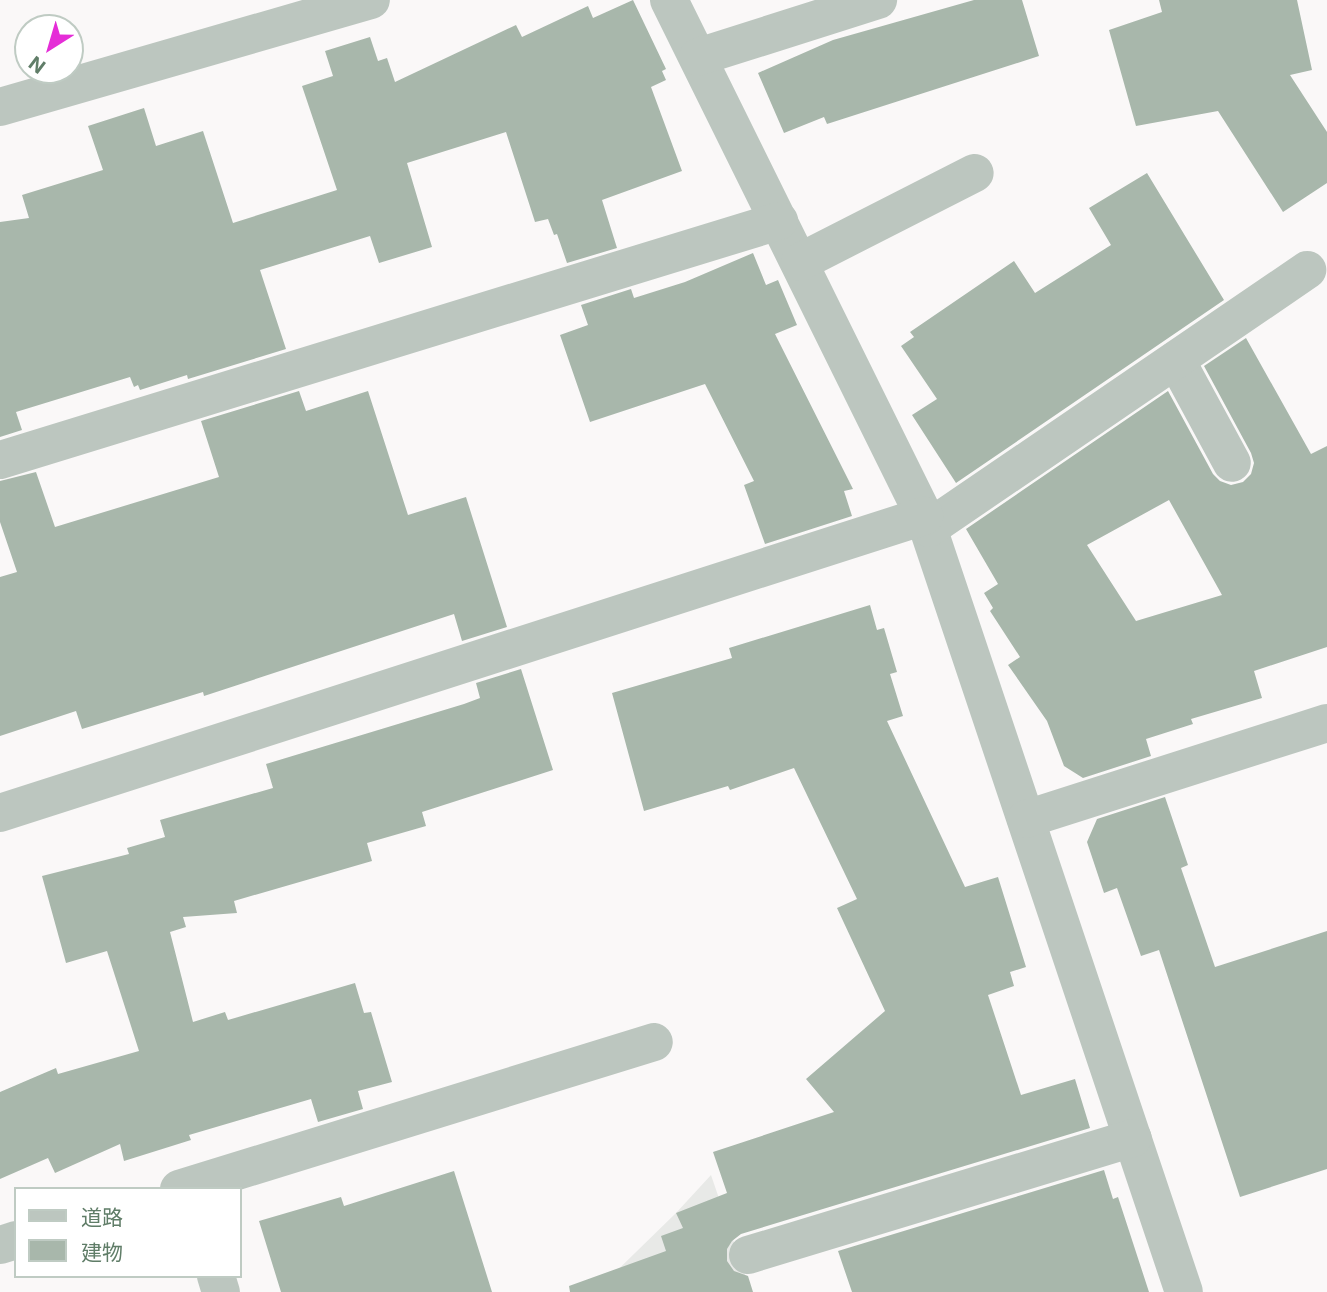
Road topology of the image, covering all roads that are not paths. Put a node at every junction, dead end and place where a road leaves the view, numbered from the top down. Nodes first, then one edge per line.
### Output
1 (371, 0) edge
2 (669, 0) edge
3 (878, 0) edge
4 (698, 57) junction
5 (0, 107) edge
6 (975, 173) dead end
7 (779, 221) junction
8 (800, 262) junction
9 (1307, 270) dead end
10 (1176, 360) junction
11 (0, 460) edge
12 (1232, 464) dead end
13 (926, 522) junction
14 (1327, 723) edge
15 (0, 813) edge
16 (1026, 819) junction
17 (654, 1042) dead end
18 (1133, 1138) junction
19 (188, 1187) edge
20 (748, 1255) dead end
21 (1184, 1292) edge

1 - 5 street
2 - 4 street
3 - 4 street
4 - 7 street
6 - 8 street
7 - 8 street
7 - 11 street
8 - 13 street
9 - 10 street
10 - 12 street
10 - 13 street
13 - 15 street
13 - 16 street
14 - 16 street
16 - 18 street
17 - 19 street
18 - 20 street
18 - 21 street

